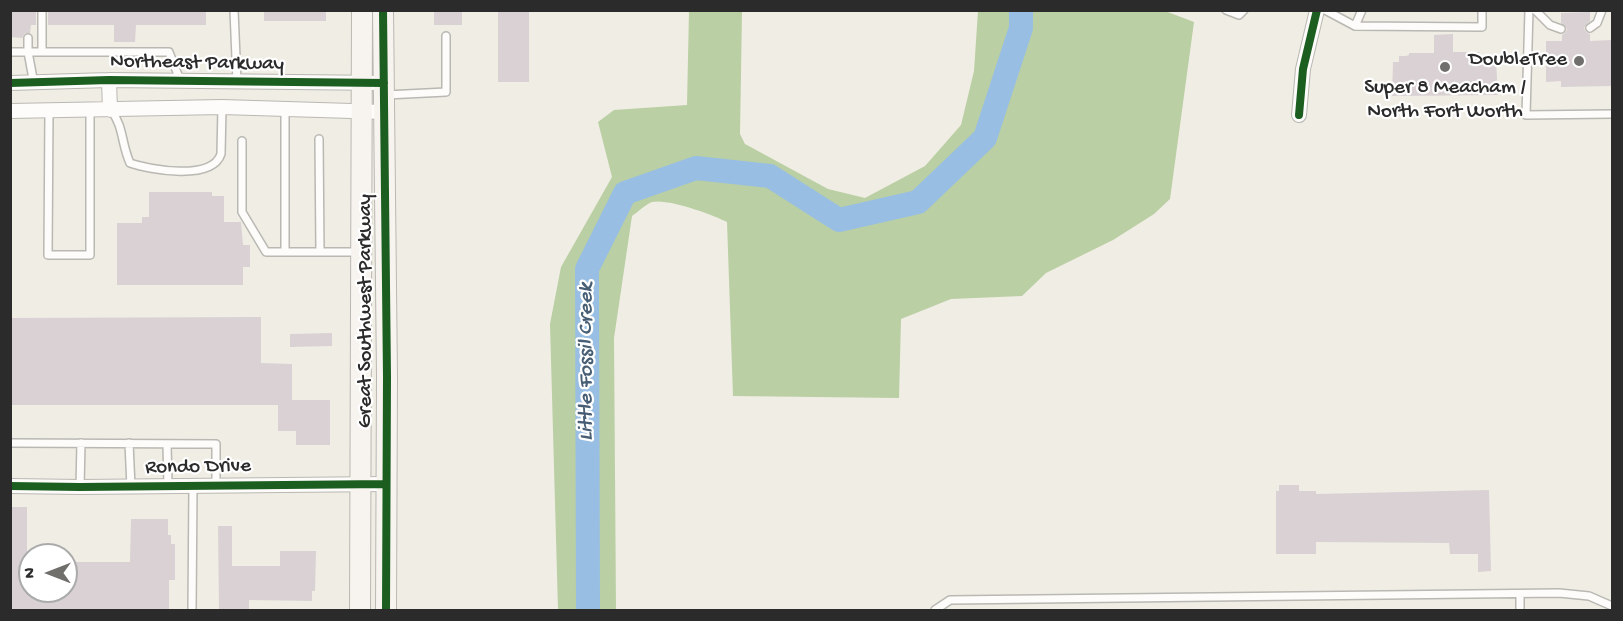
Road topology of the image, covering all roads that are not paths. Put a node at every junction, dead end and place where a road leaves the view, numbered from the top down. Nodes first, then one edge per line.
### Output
1 (42, 10) edge
2 (234, 10) edge
3 (362, 10) edge
4 (383, 10) edge
5 (1226, 10) edge
6 (1244, 10) edge
7 (1317, 10) edge
8 (1325, 10) edge
9 (1362, 10) edge
10 (1482, 10) edge
11 (1529, 10) edge
12 (1536, 10) edge
13 (1602, 10) edge
14 (1355, 26) junction
15 (1590, 28) dead end
16 (1562, 29) dead end
17 (446, 36) dead end
18 (28, 38) dead end
19 (10, 52) edge
20 (28, 52) junction
21 (42, 52) junction
22 (109, 80) junction
23 (181, 81) junction
24 (237, 82) junction
25 (10, 84) edge
26 (34, 84) junction
27 (362, 84) junction
28 (384, 97) junction
29 (222, 107) junction
30 (285, 109) junction
31 (110, 110) junction
32 (10, 111) edge
33 (50, 111) junction
34 (90, 111) junction
35 (362, 113) junction
36 (1612, 114) edge
37 (1299, 115) dead end
38 (319, 139) dead end
39 (242, 141) dead end
40 (285, 252) junction
41 (320, 252) junction
42 (362, 252) junction
43 (10, 443) edge
44 (81, 443) junction
45 (129, 443) junction
46 (167, 444) junction
47 (361, 484) junction
48 (386, 484) junction
49 (10, 486) edge
50 (168, 486) junction
51 (193, 486) junction
52 (216, 486) junction
53 (80, 487) junction
54 (131, 487) junction
55 (1520, 594) junction
56 (1612, 606) edge
57 (192, 610) edge
58 (360, 610) edge
59 (386, 610) edge
60 (935, 610) edge
61 (1520, 610) edge

1 - 21 lane
2 - 24 lane
3 - 27 street, Great Southwest Parkway
4 - 28 street, Great Southwest Parkway
5 - 6 lane
7 - 37 street
8 - 14 lane
9 - 14 lane
10 - 14 lane
11 - 36 lane
12 - 16 lane
13 - 15 lane
17 - 28 lane
18 - 20 lane
19 - 20 lane
20 - 21 lane
20 - 26 lane
21 - 23 lane
22 - 23 street, Northeast Parkway
22 - 26 street, Northeast Parkway
22 - 31 street
23 - 24 street, Northeast Parkway
24 - 27 street, Northeast Parkway
25 - 26 street, Northeast Parkway
27 - 28 street, Northeast Parkway
27 - 35 street, Great Southwest Parkway
28 - 35 street, Northeast Parkway
28 - 48 street, Great Southwest Parkway
29 - 30 street, Northeast Parkway
29 - 31 street, Northeast Parkway
29 - 31 lane
30 - 35 street, Northeast Parkway
30 - 40 lane
31 - 34 street, Northeast Parkway
32 - 33 street, Northeast Parkway
33 - 34 street, Northeast Parkway
33 - 34 lane
35 - 42 street, Great Southwest Parkway
38 - 41 lane
39 - 40 lane
40 - 41 lane
41 - 42 lane
42 - 47 street, Great Southwest Parkway
43 - 44 lane
44 - 45 lane
44 - 53 lane
45 - 46 lane
45 - 54 lane
46 - 50 lane
46 - 52 lane
47 - 48 street, Rondo Drive
47 - 52 street, Rondo Drive
47 - 58 street, Great Southwest Parkway
48 - 59 street, Great Southwest Parkway
49 - 53 street, Rondo Drive
50 - 51 street, Rondo Drive
50 - 54 street, Rondo Drive
51 - 52 street, Rondo Drive
51 - 57 lane
53 - 54 street, Rondo Drive
55 - 56 lane
55 - 60 lane
55 - 61 lane

